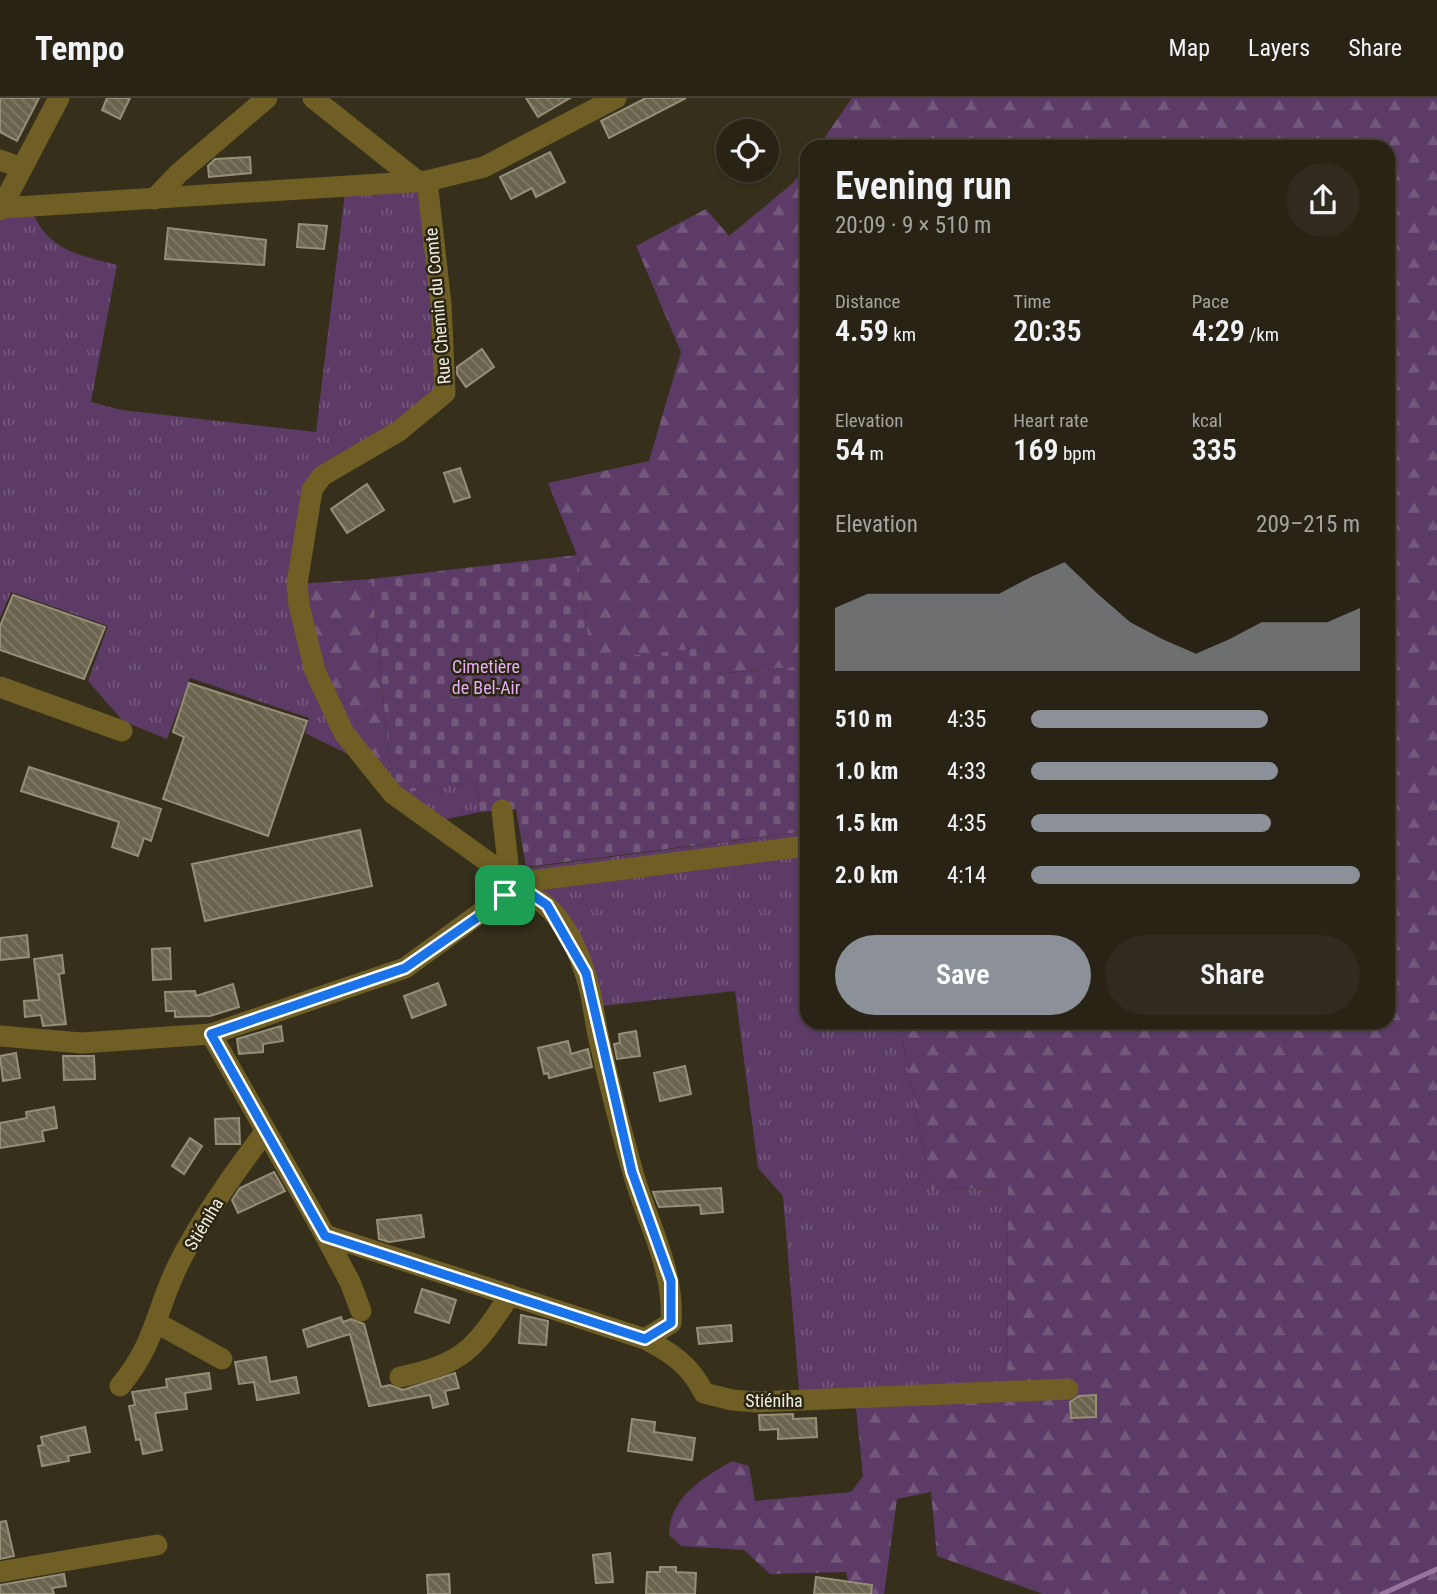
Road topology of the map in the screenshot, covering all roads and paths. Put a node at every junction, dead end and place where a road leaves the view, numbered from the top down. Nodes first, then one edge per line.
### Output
1 (59, 98) edge
2 (267, 98) edge
3 (313, 98) edge
4 (616, 98) edge
5 (0, 160) edge
6 (22, 168) junction
7 (422, 181) junction
8 (154, 200) junction
9 (1, 209) edge
10 (0, 687) edge
11 (122, 731) dead end
12 (502, 810) dead end
13 (800, 847) edge
14 (505, 889) junction
15 (211, 1034) junction
16 (0, 1036) edge
17 (265, 1132) junction
18 (325, 1236) junction
19 (510, 1295) junction
20 (362, 1311) dead end
21 (157, 1323) junction
22 (645, 1339) junction
23 (222, 1359) dead end
24 (400, 1377) dead end
25 (120, 1386) dead end
26 (1068, 1389) dead end
27 (157, 1545) dead end
28 (0, 1573) edge

1 - 6 street
2 - 8 street
3 - 7 street
4 - 7 street
5 - 6 street
6 - 9 street
7 - 8 street
7 - 14 street, Rue Chemin du Comte
8 - 9 street
10 - 11 street
12 - 14 street
13 - 14 street
14 - 15 street
14 - 22 street
15 - 16 street
15 - 17 street
17 - 18 street
17 - 21 street, Stiéniha
18 - 19 street, Stiéniha
18 - 20 street
19 - 22 street, Stiéniha
19 - 24 street
21 - 23 street
21 - 25 street, Stiéniha
22 - 26 street, Stiéniha
27 - 28 street

